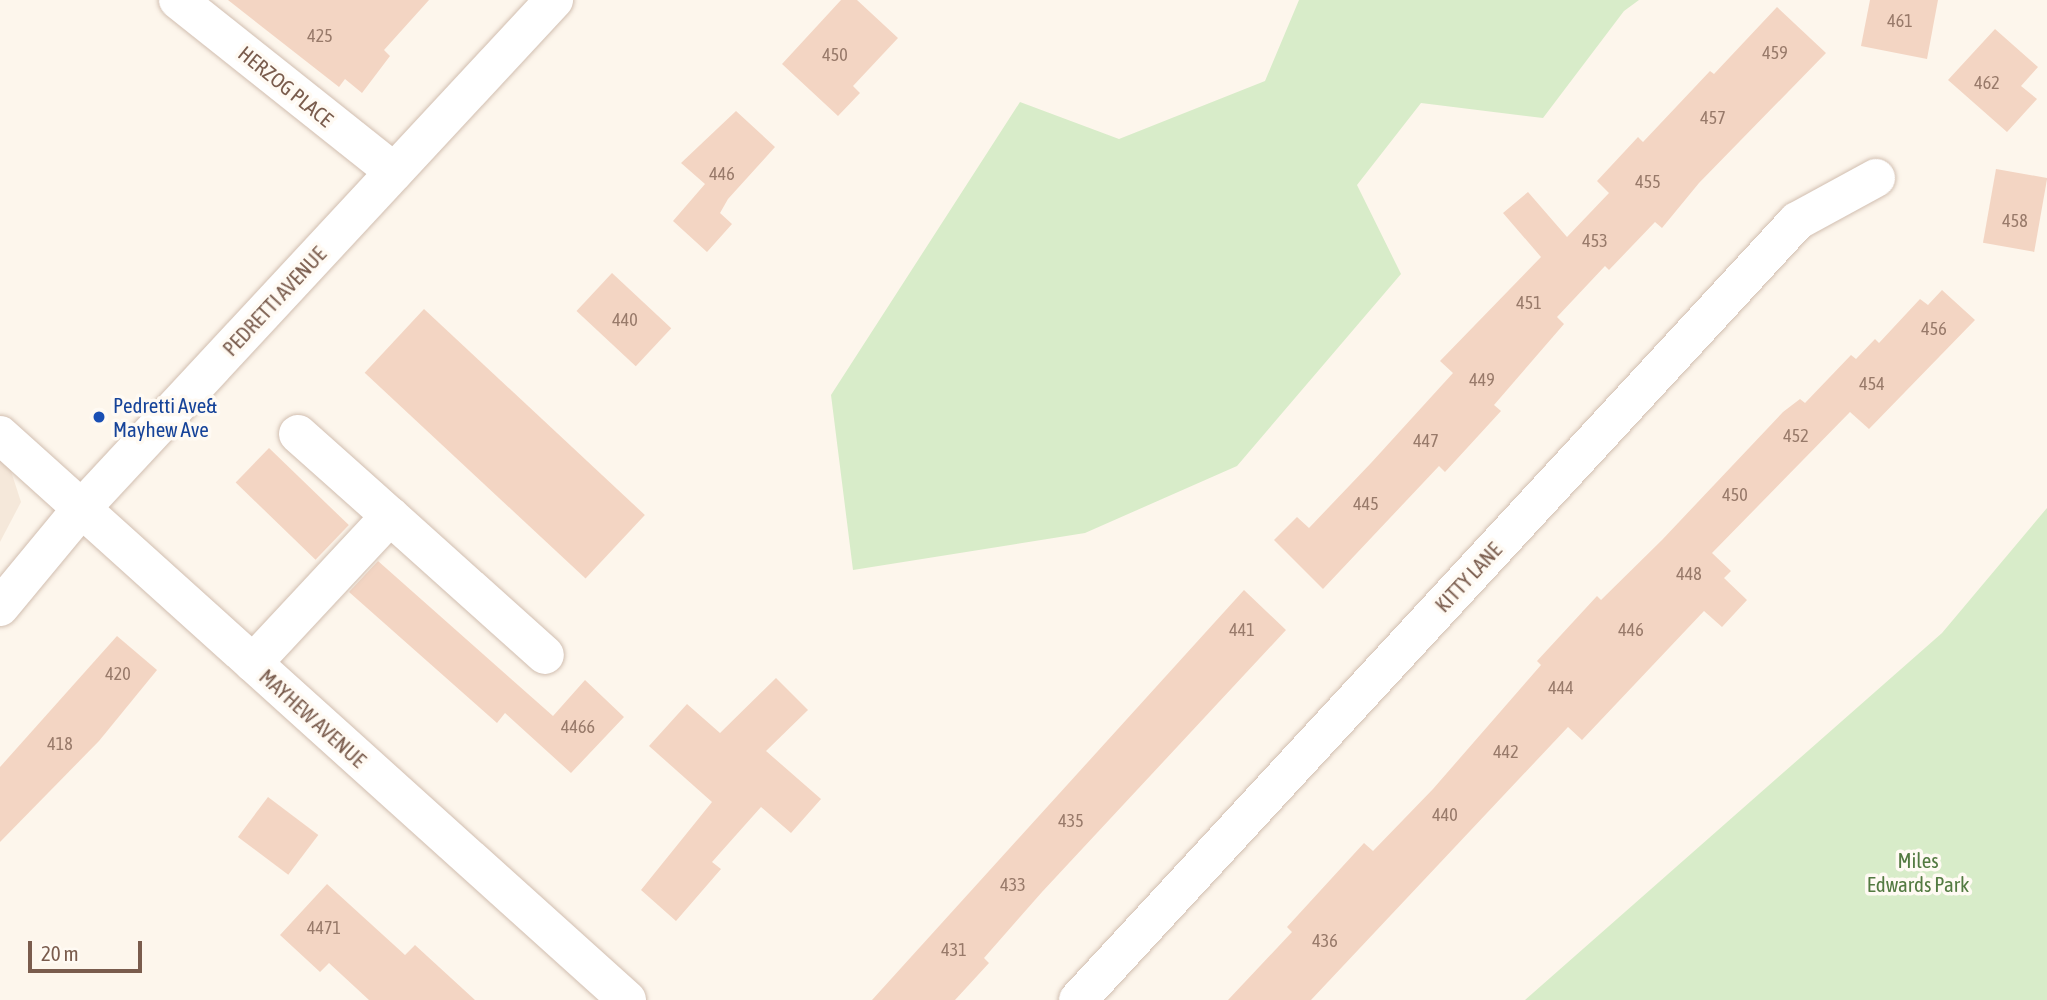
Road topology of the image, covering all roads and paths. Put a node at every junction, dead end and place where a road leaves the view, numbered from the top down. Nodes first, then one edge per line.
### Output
1 (178, 0) edge
2 (554, 0) edge
3 (394, 172) junction
4 (1876, 178) dead end
5 (298, 434) dead end
6 (0, 435) edge
7 (81, 509) junction
8 (390, 516) junction
9 (0, 607) edge
10 (545, 655) dead end
11 (253, 663) junction
12 (627, 1000) edge
13 (1078, 1000) edge

1 - 3 street, HERZOG PLACE
2 - 3 street, PEDRETTI AVENUE
3 - 7 street, PEDRETTI AVENUE
4 - 13 street, KITTY LANE
5 - 8 street
6 - 7 street, MAYHEW AVENUE
7 - 9 street, PEDRETTI AVENUE
7 - 11 street, MAYHEW AVENUE
8 - 10 street
8 - 11 street
11 - 12 street, MAYHEW AVENUE

